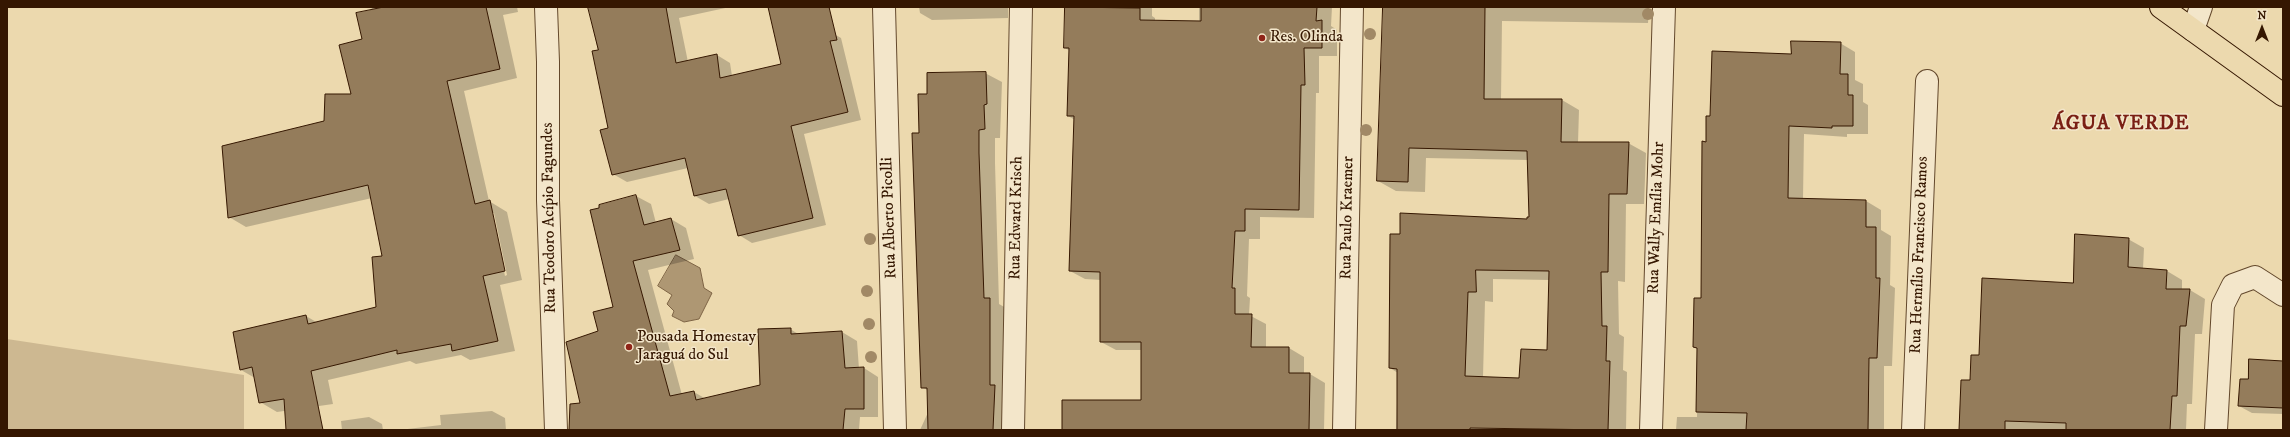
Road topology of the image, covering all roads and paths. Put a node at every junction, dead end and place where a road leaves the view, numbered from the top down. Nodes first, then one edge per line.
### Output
1 (546, 7) edge
2 (884, 7) edge
3 (1021, 7) edge
4 (1352, 7) edge
5 (1664, 7) edge
6 (2161, 7) edge
7 (2201, 7) edge
8 (2193, 30) junction
9 (1927, 81) dead end
10 (2283, 95) edge
11 (2283, 295) edge
12 (556, 430) edge
13 (895, 430) edge
14 (1013, 430) edge
15 (1344, 430) edge
16 (1651, 430) edge
17 (1914, 430) edge
18 (2216, 430) edge

1 - 12 street, Rua Teodoro Acípio Fagundes
2 - 13 street, Rua Alberto Picolli
3 - 14 street, Rua Edward Krisch
4 - 15 street, Rua Paulo Kraemer
5 - 16 street, Rua Wally Emília Mohr
6 - 8 highway
7 - 8 street
8 - 10 highway
9 - 17 street, Rua Hermílio Francisco Ramos
11 - 18 street

